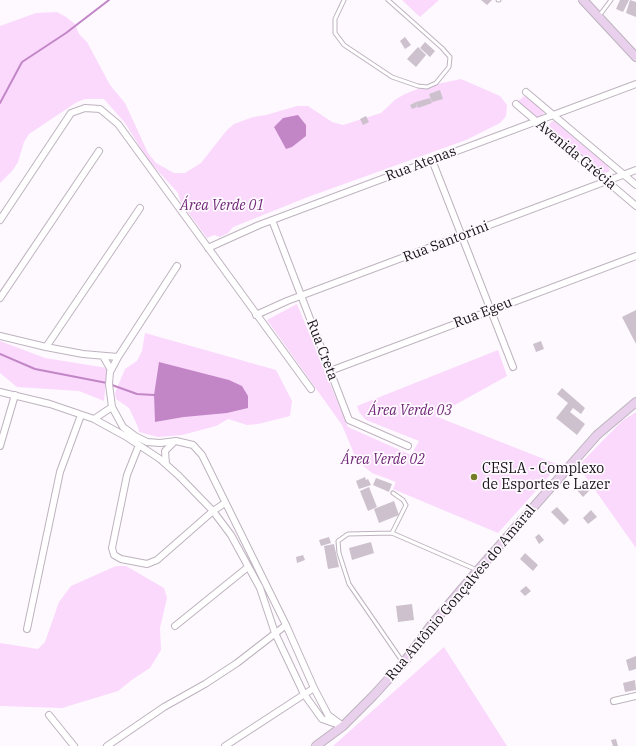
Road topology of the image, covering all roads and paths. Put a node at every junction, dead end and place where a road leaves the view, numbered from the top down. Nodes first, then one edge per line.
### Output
1 (344, 0) edge
2 (388, 0) edge
3 (583, 0) edge
4 (611, 0) edge
5 (598, 16) junction
6 (636, 57) edge
7 (636, 84) edge
8 (526, 92) dead end
9 (516, 104) dead end
10 (553, 115) junction
11 (536, 121) junction
12 (99, 151) dead end
13 (432, 160) junction
14 (636, 170) edge
15 (624, 175) junction
16 (606, 181) junction
17 (636, 185) edge
18 (636, 206) edge
19 (140, 208) dead end
20 (0, 220) edge
21 (272, 220) junction
22 (461, 236) junction
23 (208, 248) junction
24 (636, 256) edge
25 (177, 266) dead end
26 (301, 296) junction
27 (0, 298) edge
28 (491, 310) junction
29 (256, 315) junction
30 (0, 336) edge
31 (46, 347) junction
32 (103, 356) junction
33 (118, 357) junction
34 (513, 367) dead end
35 (111, 370) junction
36 (330, 371) junction
37 (311, 389) dead end
38 (0, 392) edge
39 (15, 395) junction
40 (636, 402) edge
41 (112, 407) junction
42 (81, 415) junction
43 (94, 419) junction
44 (174, 441) junction
45 (139, 445) junction
46 (0, 446) edge
47 (408, 446) dead end
48 (166, 464) junction
49 (393, 493) dead end
50 (225, 503) junction
51 (213, 510) junction
52 (392, 533) junction
53 (248, 567) junction
54 (478, 570) junction
55 (175, 626) dead end
56 (286, 626) junction
57 (27, 629) dead end
58 (275, 633) junction
59 (405, 661) junction
60 (314, 688) junction
61 (304, 694) junction
62 (636, 696) edge
63 (614, 701) dead end
64 (49, 715) dead end
65 (343, 726) junction
66 (74, 746) edge
67 (107, 746) edge
68 (225, 746) edge
69 (316, 746) edge

1 - 2 lane
3 - 5 street
4 - 5 lane
5 - 6 street
7 - 10 street, Rua Atenas
8 - 10 street, Avenida Grécia
9 - 11 street, Avenida Grécia
10 - 11 street, Rua Atenas
10 - 15 street, Avenida Grécia
11 - 13 street, Rua Atenas
11 - 16 street, Avenida Grécia
12 - 27 street
13 - 21 street, Rua Atenas
13 - 22 street
14 - 15 street, Rua Santorini
15 - 16 street, Rua Santorini
15 - 17 street, Avenida Grécia
16 - 18 street, Avenida Grécia
16 - 22 street, Rua Santorini
19 - 31 street
20 - 23 street
21 - 23 street, Rua Atenas
21 - 26 street, Rua Creta
22 - 26 street, Rua Santorini
22 - 28 street
23 - 29 street
24 - 28 street, Rua Egeu
25 - 33 street
26 - 29 street, Rua Santorini
26 - 36 street, Rua Creta
28 - 34 street
28 - 36 street, Rua Egeu
29 - 37 street
30 - 31 street
31 - 32 street
32 - 33 street
32 - 35 street
33 - 35 street
35 - 41 street
36 - 47 street, Rua Creta
38 - 39 street
39 - 42 street
39 - 46 street
40 - 54 street, Rua Antônio Gonçalves do Amaral
41 - 43 street
41 - 44 street
42 - 43 street
42 - 57 street
43 - 45 street
44 - 48 street
44 - 50 street
45 - 48 street
45 - 51 street
48 - 51 street
49 - 52 lane
50 - 51 street
50 - 56 street
51 - 53 street
52 - 54 lane
52 - 59 lane
53 - 55 street
53 - 58 street
54 - 59 street, Rua Antônio Gonçalves do Amaral
56 - 58 street
56 - 60 street
58 - 61 street
58 - 67 street
59 - 65 street, Rua Antônio Gonçalves do Amaral
60 - 61 street
60 - 65 street
61 - 65 street
61 - 68 street
62 - 63 street
64 - 66 street
65 - 69 street, Rua Antônio Gonçalves do Amaral

